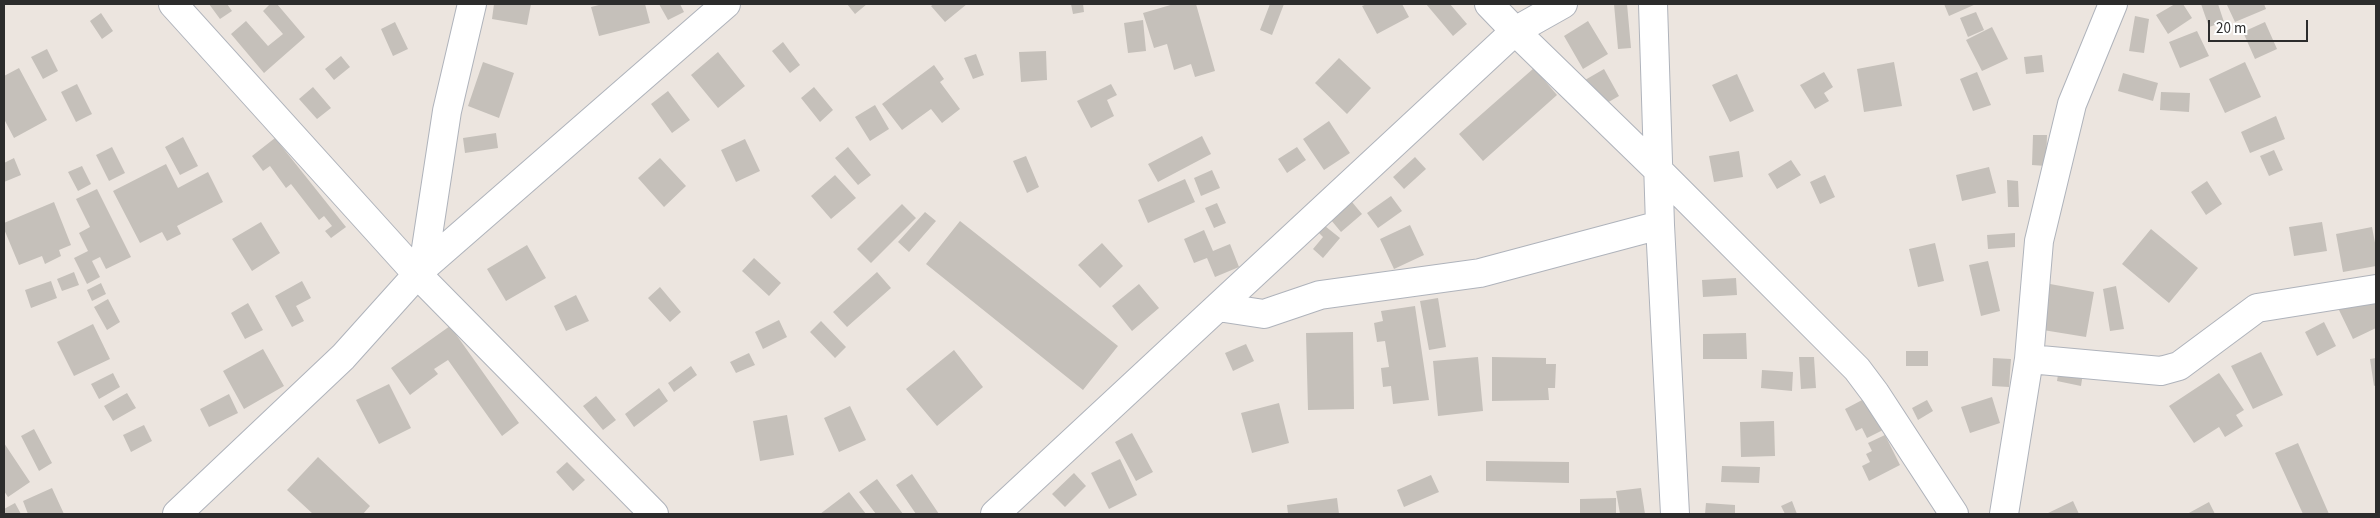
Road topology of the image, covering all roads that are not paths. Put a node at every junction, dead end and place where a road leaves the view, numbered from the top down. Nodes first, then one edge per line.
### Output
1 (173, 4) edge
2 (472, 4) edge
3 (726, 4) edge
4 (1489, 4) edge
5 (1563, 4) edge
6 (1653, 4) edge
7 (2113, 4) edge
8 (1515, 31) junction
9 (1660, 172) junction
10 (1660, 225) junction
11 (421, 271) junction
12 (2376, 289) edge
13 (1218, 308) junction
14 (2029, 359) junction
15 (177, 514) edge
16 (654, 514) edge
17 (995, 514) edge
18 (1675, 514) edge
19 (1954, 514) edge
20 (2004, 514) edge

1 - 11 street
2 - 11 street
3 - 11 street
4 - 8 street
5 - 8 street
6 - 9 street
7 - 14 street
8 - 9 street
8 - 13 street
9 - 10 street
9 - 19 street
10 - 13 street
10 - 18 street
11 - 15 street
11 - 16 street
12 - 14 street
13 - 17 street
14 - 20 street

